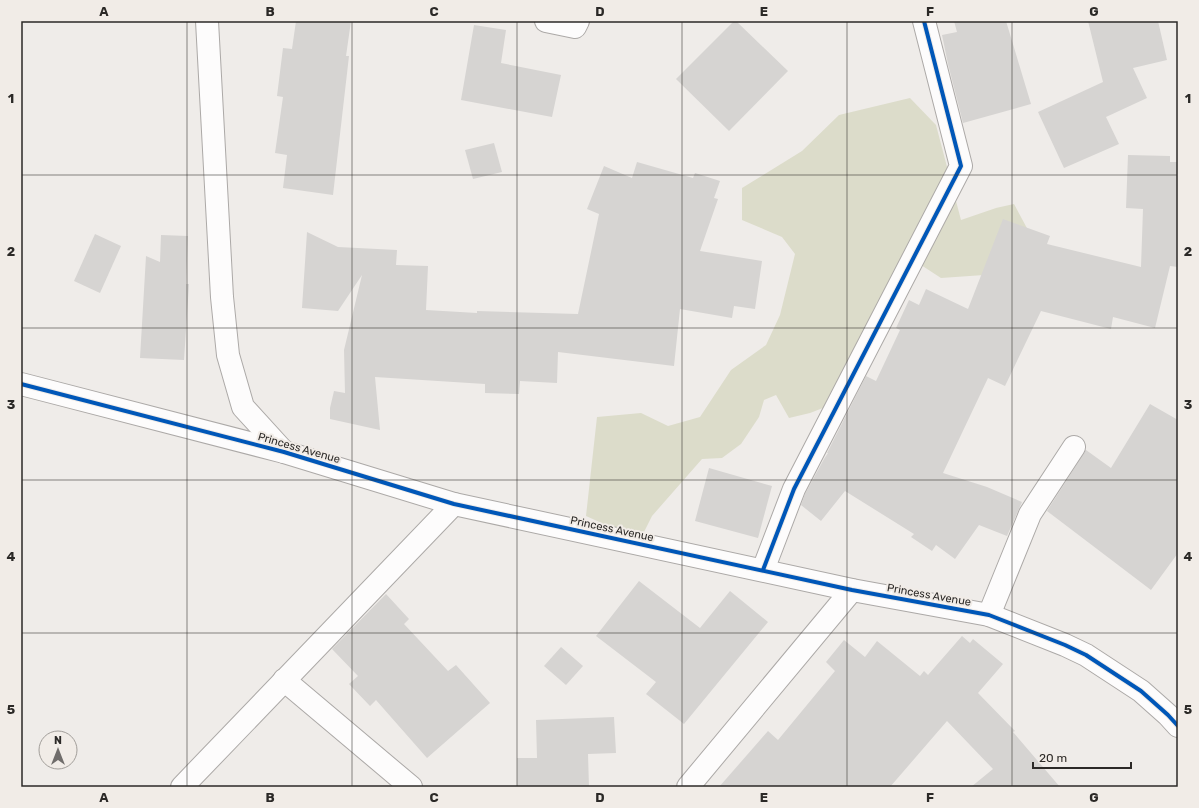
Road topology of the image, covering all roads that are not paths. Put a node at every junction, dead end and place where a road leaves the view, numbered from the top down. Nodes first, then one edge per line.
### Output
1 (207, 21) edge
2 (546, 21) edge
3 (578, 21) edge
4 (924, 21) edge
5 (21, 384) edge
6 (1074, 447) dead end
7 (284, 452) junction
8 (454, 504) junction
9 (763, 570) junction
10 (852, 590) junction
11 (989, 615) junction
12 (284, 680) junction
13 (1178, 726) edge
14 (182, 787) edge
15 (411, 787) edge
16 (688, 787) edge

1 - 7 street
2 - 3 street
4 - 9 street
5 - 7 street, Princess Avenue
6 - 11 street
7 - 8 street, Princess Avenue
8 - 9 street, Princess Avenue
8 - 12 street
9 - 10 street, Princess Avenue
10 - 11 street, Princess Avenue
10 - 16 street
11 - 13 street, Princess Avenue
12 - 14 street
12 - 15 street

